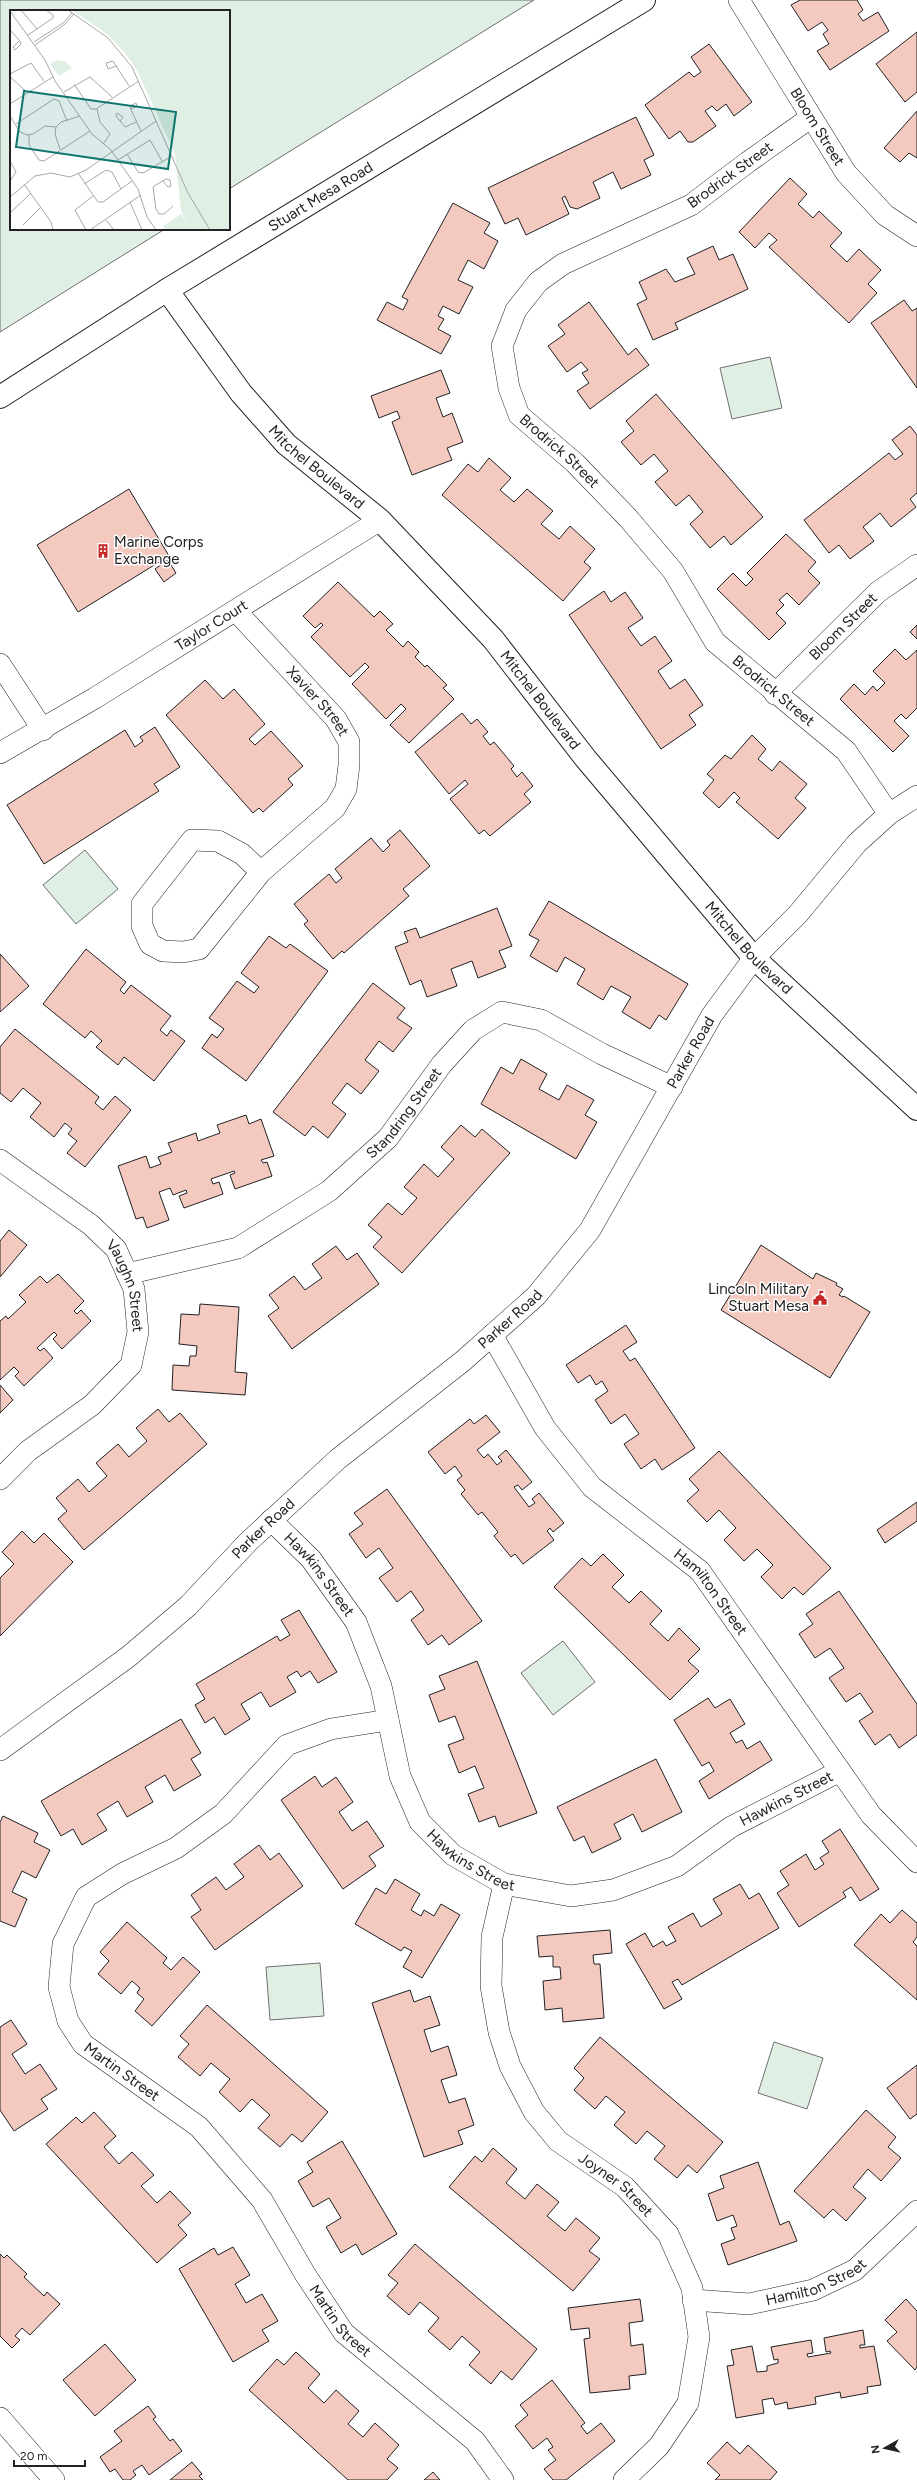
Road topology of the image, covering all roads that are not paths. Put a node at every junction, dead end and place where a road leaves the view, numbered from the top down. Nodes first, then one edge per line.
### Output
1 (644, 0) edge
2 (739, 0) edge
3 (810, 118) junction
4 (917, 236) edge
5 (167, 290) junction
6 (0, 397) edge
7 (380, 520) junction
8 (917, 565) edge
9 (236, 611) junction
10 (0, 664) edge
11 (775, 694) junction
12 (44, 730) junction
13 (0, 753) edge
14 (917, 796) edge
15 (889, 814) junction
16 (261, 872) junction
17 (754, 958) junction
18 (672, 1087) junction
19 (917, 1109) edge
20 (0, 1160) edge
21 (127, 1274) junction
22 (492, 1335) junction
23 (0, 1479) edge
24 (271, 1520) junction
25 (388, 1720) junction
26 (0, 1750) edge
27 (840, 1770) junction
28 (917, 1862) edge
29 (504, 1884) junction
30 (917, 2211) edge
31 (694, 2300) junction
32 (4, 2431) edge
33 (54, 2480) edge
34 (503, 2480) edge
35 (624, 2480) edge

1 - 5 street, Stuart Mesa Road
2 - 3 street, Bloom Street
3 - 4 street, Bloom Street
3 - 11 street, Brodrick Street
5 - 6 street, Stuart Mesa Road
5 - 7 street, Mitchel Boulevard
7 - 9 street, Taylor Court
7 - 17 street, Mitchel Boulevard
8 - 11 street, Bloom Street
9 - 12 street, Taylor Court
9 - 16 street, Xavier Street
10 - 12 street
11 - 15 street, Brodrick Street
12 - 13 street, Taylor Court
14 - 15 street, Parker Road
15 - 17 street, Parker Road
16 - 16 street, Xavier Street
17 - 18 street, Parker Road
17 - 19 street, Mitchel Boulevard
18 - 21 street, Standring Street
18 - 22 street, Parker Road
20 - 21 street, Vaughn Street
21 - 23 street, Vaughn Street
22 - 24 street, Parker Road
22 - 27 street, Hamilton Street
24 - 25 street, Hawkins Street
24 - 26 street, Parker Road
25 - 29 street, Hawkins Street
25 - 34 street, Martin Street
27 - 28 street, Hamilton Street
27 - 29 street, Hawkins Street
29 - 31 street, Joyner Street
30 - 31 street, Hamilton Street
31 - 35 street, Joyner Street
32 - 33 street

